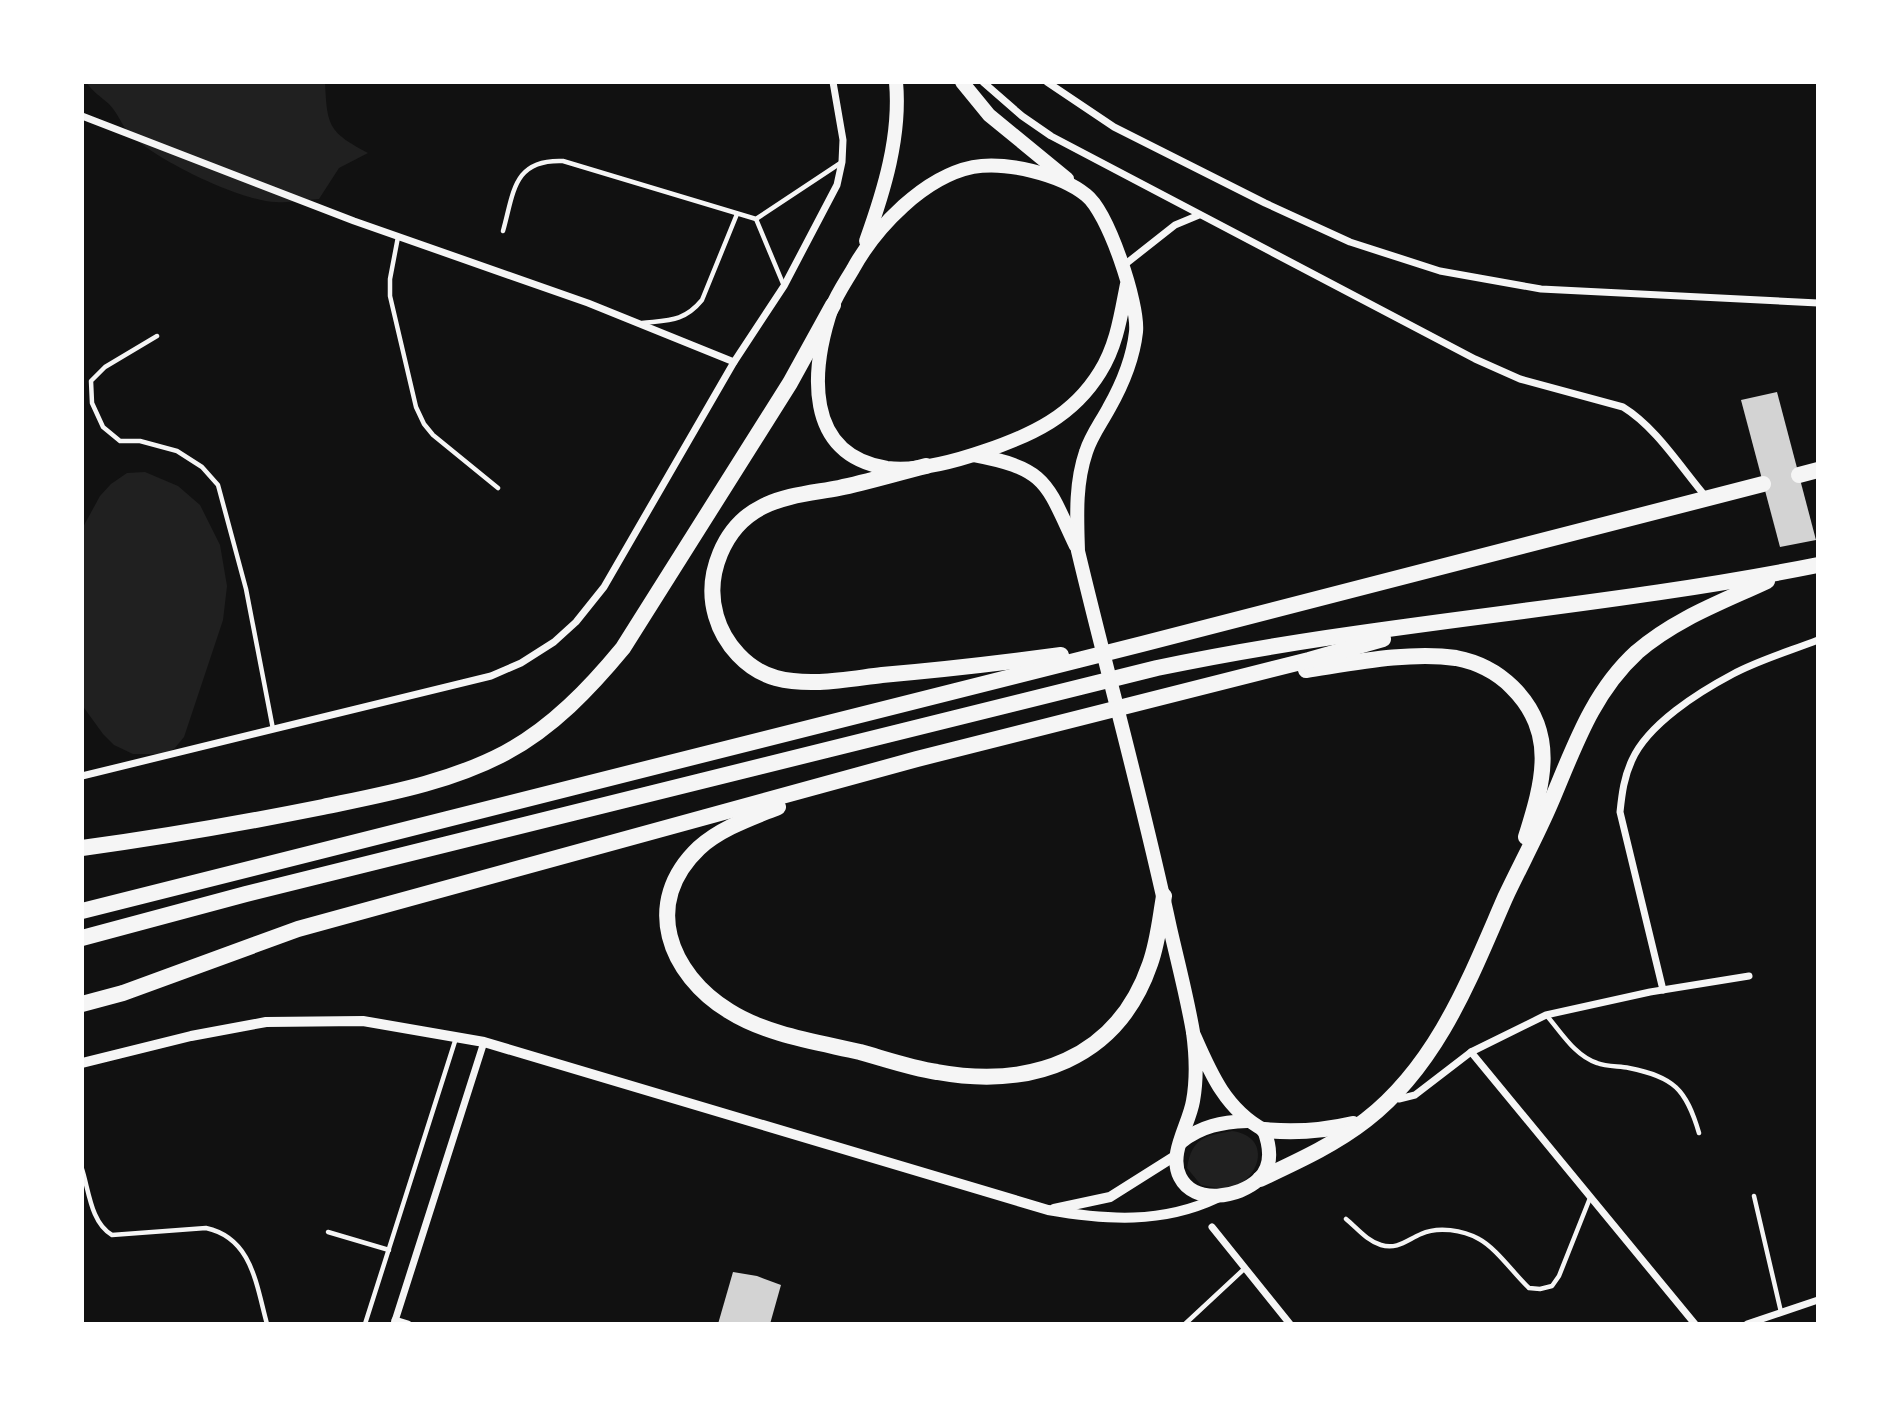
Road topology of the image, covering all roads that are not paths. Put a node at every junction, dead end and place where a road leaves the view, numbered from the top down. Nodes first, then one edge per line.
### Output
1 (833, 82) edge
2 (897, 82) edge
3 (962, 82) edge
4 (983, 82) edge
5 (1047, 82) edge
6 (82, 116) edge
7 (842, 162) junction
8 (1087, 195) junction
9 (737, 214) junction
10 (1199, 215) junction
11 (756, 219) junction
12 (503, 231) dead end
13 (398, 236) junction
14 (864, 249) junction
15 (1123, 266) junction
16 (1127, 284) junction
17 (784, 286) junction
18 (1818, 303) edge
19 (833, 305) junction
20 (641, 323) junction
21 (157, 336) dead end
22 (734, 362) junction
23 (973, 455) junction
24 (926, 466) junction
25 (1818, 470) edge
26 (1799, 475) dead end
27 (1763, 484) dead end
28 (498, 488) dead end
29 (1707, 499) junction
30 (1078, 551) junction
31 (1818, 565) edge
32 (1792, 570) junction
33 (1451, 620) junction
34 (1818, 640) edge
35 (1142, 644) junction
36 (1224, 682) junction
37 (272, 729) junction
38 (82, 776) edge
39 (829, 785) junction
40 (82, 848) edge
41 (1164, 896) junction
42 (1506, 897) junction
43 (82, 911) edge
44 (82, 938) edge
45 (1749, 976) dead end
46 (1663, 990) junction
47 (82, 1004) edge
48 (1546, 1015) junction
49 (1193, 1033) junction
50 (456, 1037) junction
51 (484, 1042) junction
52 (1471, 1052) junction
53 (82, 1063) edge
54 (1393, 1097) junction
55 (1247, 1121) junction
56 (1366, 1121) junction
57 (1264, 1130) junction
58 (1699, 1132) dead end
59 (1181, 1142) junction
60 (1175, 1156) junction
61 (82, 1169) edge
62 (1260, 1179) junction
63 (1754, 1196) dead end
64 (1217, 1198) junction
65 (1590, 1198) junction
66 (1048, 1210) junction
67 (1346, 1219) dead end
68 (1212, 1227) dead end
69 (328, 1232) dead end
70 (389, 1250) junction
71 (1245, 1268) junction
72 (1818, 1300) edge
73 (1782, 1312) junction
74 (394, 1322) edge
75 (267, 1324) edge
76 (365, 1324) edge
77 (408, 1324) edge
78 (1185, 1324) edge
79 (1290, 1324) edge
80 (1695, 1324) edge
81 (1747, 1324) edge

1 - 7 street
2 - 14 main road
3 - 8 main road
4 - 10 street
5 - 18 street
6 - 13 street
7 - 11 lane
7 - 17 street
8 - 14 main road
8 - 15 main road
9 - 11 lane
9 - 12 lane
9 - 20 lane
10 - 15 street
10 - 29 street
11 - 17 lane
13 - 20 street
13 - 28 lane
14 - 19 main road
15 - 16 main road
16 - 23 main road
16 - 30 main road
17 - 22 street
19 - 24 main road
19 - 40 highway
20 - 22 street
21 - 37 lane
22 - 37 street
23 - 24 main road
23 - 30 main road
24 - 35 highway
25 - 26 highway
27 - 29 highway
29 - 35 highway
30 - 41 main road
31 - 32 highway
32 - 33 highway
32 - 42 highway
33 - 36 highway
33 - 44 highway
34 - 46 street
35 - 43 highway
36 - 39 highway
36 - 42 highway
37 - 38 street
39 - 41 highway
39 - 47 highway
41 - 49 main road
42 - 54 highway
45 - 46 street
46 - 48 street
48 - 52 street
48 - 58 lane
49 - 55 main road
49 - 59 main road
50 - 51 street
50 - 53 street
50 - 70 lane
51 - 66 street
51 - 74 street
52 - 54 street
52 - 65 street
54 - 56 highway
55 - 57 main road
55 - 59 main road
56 - 57 highway
56 - 62 highway
57 - 62 main road
59 - 60 main road
60 - 64 main road
60 - 66 street
61 - 75 lane
62 - 64 main road
63 - 73 lane
64 - 66 street
65 - 67 lane
65 - 80 street
68 - 71 street
69 - 70 lane
70 - 76 lane
71 - 78 lane
71 - 79 street
72 - 73 street
73 - 81 street
74 - 77 street

